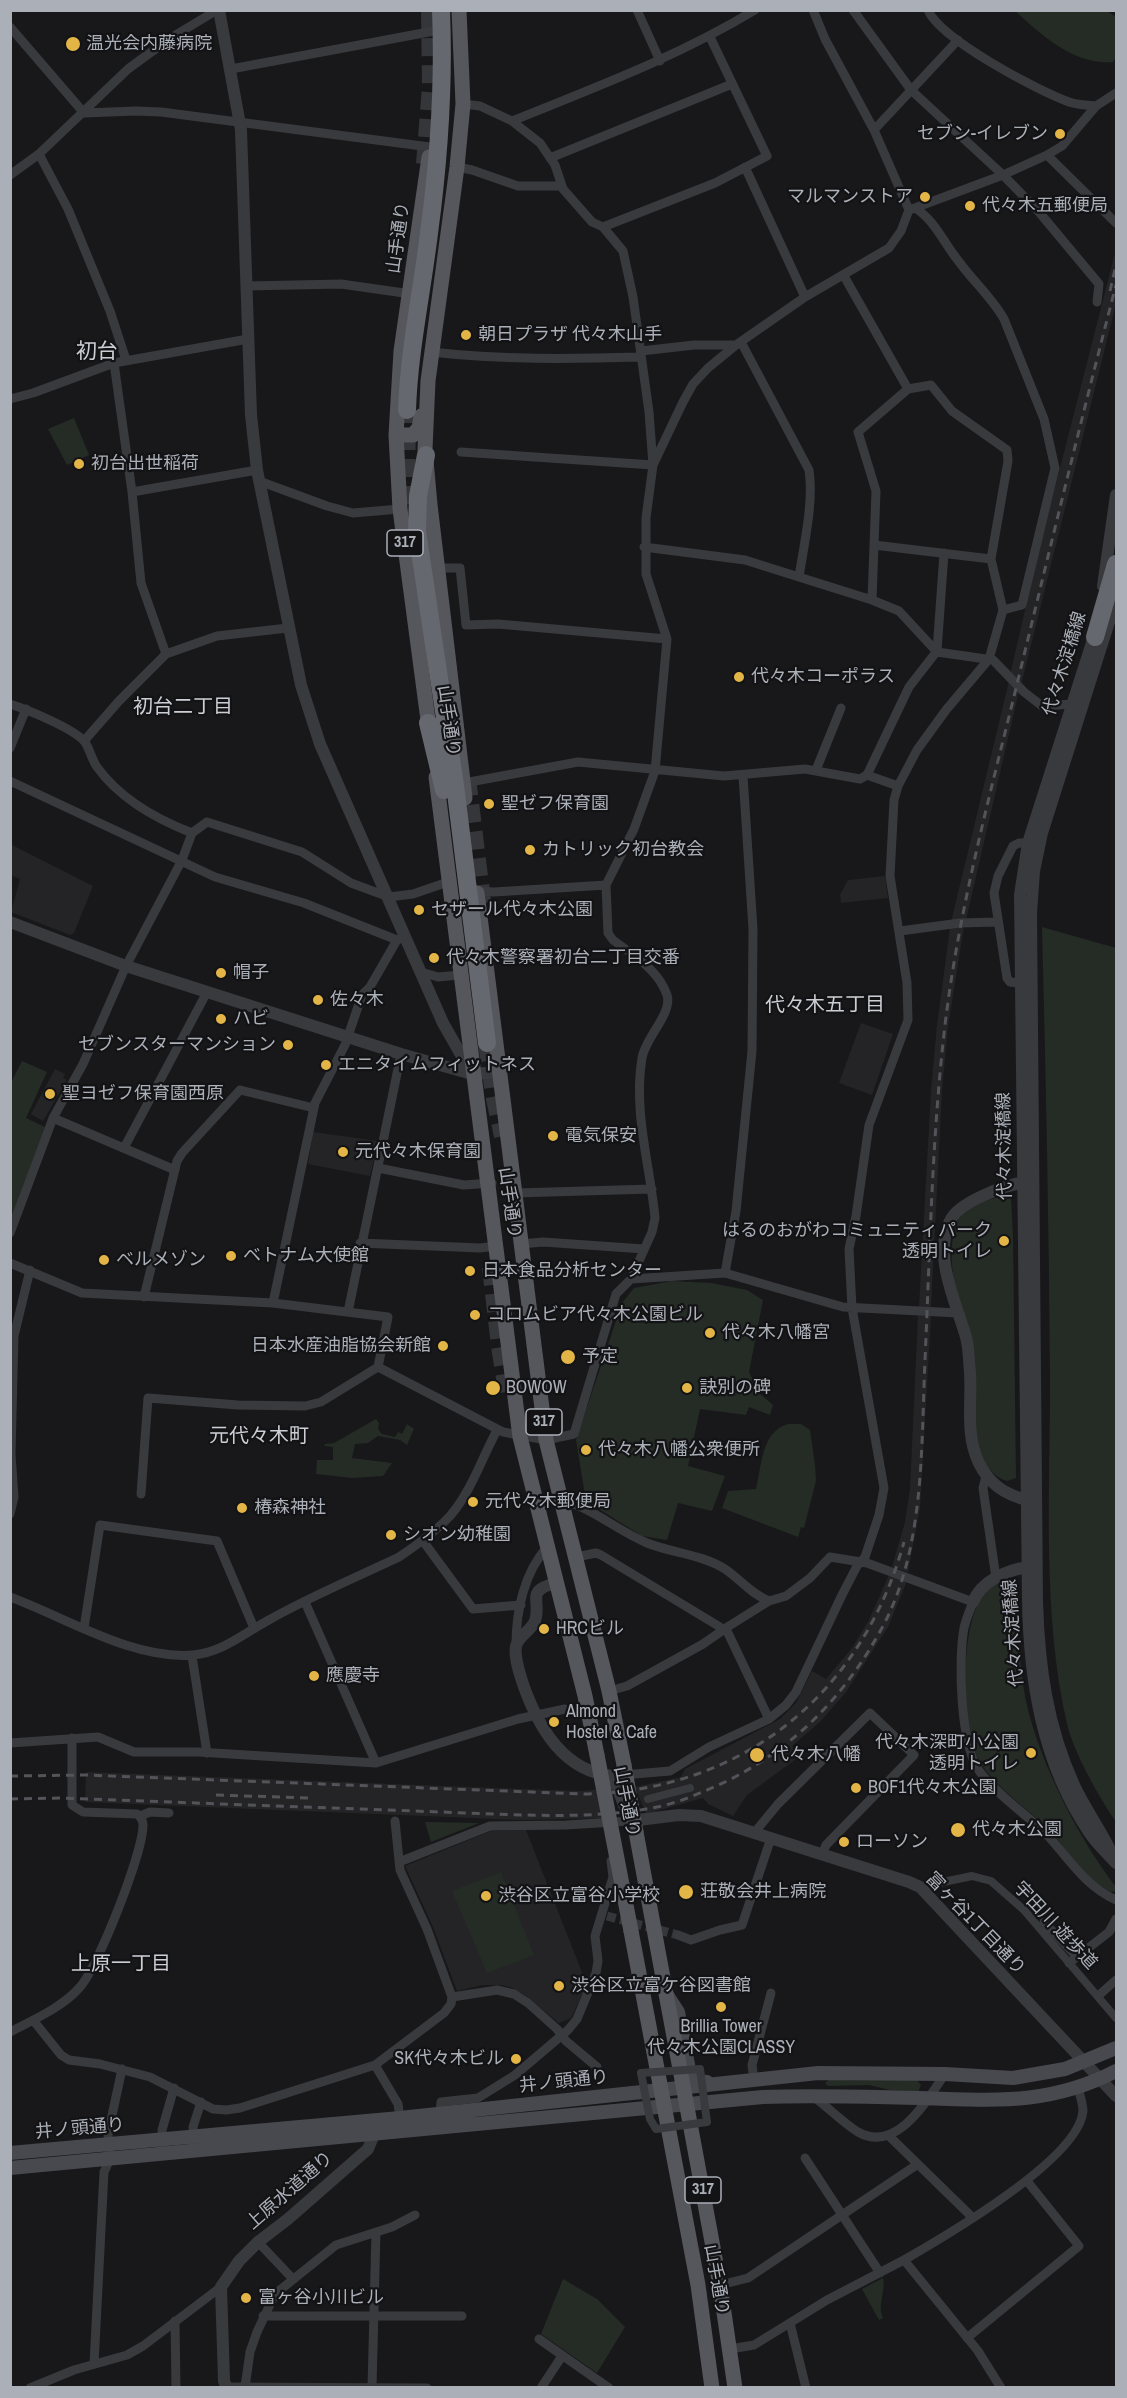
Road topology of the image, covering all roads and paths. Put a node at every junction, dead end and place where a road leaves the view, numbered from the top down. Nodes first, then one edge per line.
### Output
1 (218, 10) edge
2 (434, 10) edge
3 (441, 10) edge
4 (452, 10) edge
5 (459, 10) edge
6 (637, 10) edge
7 (755, 10) edge
8 (813, 10) edge
9 (853, 10) edge
10 (928, 10) edge
11 (10, 27) edge
12 (434, 31) junction
13 (710, 37) junction
14 (958, 40) junction
15 (660, 61) junction
16 (231, 69) junction
17 (732, 84) junction
18 (911, 90) junction
19 (1116, 93) edge
20 (463, 104) junction
21 (1096, 106) junction
22 (84, 113) junction
23 (512, 121) junction
24 (240, 122) junction
25 (874, 130) junction
26 (430, 147) junction
27 (39, 154) junction
28 (1047, 155) junction
29 (550, 158) junction
30 (457, 167) junction
31 (745, 167) junction
32 (10, 175) edge
33 (1003, 175) junction
34 (562, 186) junction
35 (912, 209) junction
36 (1116, 223) edge
37 (603, 227) junction
38 (433, 233) junction
39 (844, 276) junction
40 (247, 286) junction
41 (411, 294) junction
42 (805, 297) junction
43 (1097, 302) dead end
44 (248, 339) junction
45 (739, 343) junction
46 (431, 352) junction
47 (641, 354) junction
48 (126, 360) junction
49 (114, 363) junction
50 (428, 381) junction
51 (908, 389) junction
52 (10, 399) edge
53 (411, 410) tunnel mouth
54 (396, 435) junction
55 (461, 452) dead end
56 (426, 455) junction
57 (653, 465) junction
58 (258, 475) junction
59 (132, 492) junction
60 (1116, 495) edge
61 (400, 509) junction
62 (874, 545) junction
63 (645, 546) junction
64 (944, 553) junction
65 (991, 559) junction
66 (1116, 564) edge
67 (438, 568) junction
68 (799, 577) junction
69 (872, 600) junction
70 (1116, 600) edge
71 (1003, 610) junction
72 (288, 628) junction
73 (1095, 637) junction
74 (667, 639) junction
75 (937, 651) junction
76 (165, 654) junction
77 (989, 659) junction
78 (10, 704) edge
79 (1073, 704) junction
80 (841, 708) dead end
81 (26, 709) junction
82 (429, 723) junction
83 (84, 741) junction
84 (10, 748) edge
85 (816, 770) junction
86 (655, 771) junction
87 (867, 775) junction
88 (743, 776) junction
89 (10, 781) edge
90 (464, 783) junction
91 (898, 786) junction
92 (192, 833) junction
93 (1028, 843) junction
94 (182, 860) junction
95 (448, 882) junction
96 (606, 885) junction
97 (477, 891) junction
98 (389, 897) junction
99 (10, 922) edge
100 (998, 922) junction
101 (900, 931) junction
102 (401, 938) junction
103 (126, 966) junction
104 (421, 972) junction
105 (460, 975) junction
106 (1026, 984) junction
107 (207, 992) junction
108 (348, 1036) junction
109 (400, 1054) junction
110 (501, 1072) junction
111 (472, 1074) junction
112 (314, 1108) junction
113 (53, 1118) junction
114 (508, 1130) junction
115 (124, 1148) junction
116 (378, 1168) junction
117 (175, 1170) junction
118 (1024, 1182) junction
119 (491, 1183) junction
120 (652, 1189) junction
121 (516, 1193) junction
122 (10, 1233) edge
123 (495, 1239) junction
124 (360, 1243) junction
125 (521, 1244) junction
126 (644, 1249) junction
127 (10, 1263) edge
128 (30, 1270) junction
129 (725, 1273) junction
130 (631, 1279) junction
131 (144, 1297) junction
132 (273, 1303) junction
133 (529, 1304) junction
134 (852, 1308) junction
135 (348, 1312) junction
136 (958, 1313) junction
137 (11, 1366) edge
138 (378, 1367) junction
139 (512, 1385) junction
140 (497, 1430) junction
141 (520, 1437) junction
142 (546, 1440) junction
143 (986, 1476) junction
144 (141, 1494) dead end
145 (561, 1500) junction
146 (1028, 1500) junction
147 (10, 1514) edge
148 (423, 1541) junction
149 (547, 1547) junction
150 (576, 1557) junction
151 (861, 1562) junction
152 (1028, 1567) junction
153 (996, 1578) junction
154 (556, 1583) junction
155 (10, 1597) edge
156 (769, 1601) junction
157 (305, 1602) junction
158 (973, 1602) junction
159 (520, 1605) junction
160 (84, 1628) junction
161 (254, 1628) junction
162 (725, 1630) junction
163 (516, 1647) junction
164 (192, 1656) junction
165 (609, 1691) junction
166 (565, 1709) dead end
167 (536, 1715) junction
168 (769, 1719) junction
169 (72, 1738) junction
170 (11, 1742) edge
171 (207, 1753) junction
172 (376, 1763) junction
173 (618, 1770) junction
174 (690, 1788) dead end
175 (648, 1799) dead end
176 (169, 1813) dead end
177 (140, 1816) junction
178 (395, 1821) dead end
179 (608, 1823) junction
180 (633, 1827) junction
181 (754, 1833) junction
182 (771, 1838) junction
183 (822, 1855) junction
184 (399, 1862) junction
185 (1115, 1862) edge
186 (640, 1884) junction
187 (924, 1886) dead end
188 (1116, 1900) edge
189 (1116, 1919) edge
190 (1044, 1922) dead end
191 (635, 1930) junction
192 (678, 1935) tunnel mouth
193 (1073, 1960) junction
194 (663, 1976) junction
195 (1116, 1980) edge
196 (666, 1993) junction
197 (771, 1993) dead end
198 (1098, 1996) junction
199 (452, 1997) junction
200 (1116, 2018) edge
201 (33, 2020) junction
202 (10, 2032) edge
203 (561, 2035) junction
204 (651, 2042) junction
205 (1116, 2048) edge
206 (1085, 2063) junction
207 (375, 2065) junction
208 (597, 2067) dead end
209 (122, 2069) junction
210 (1116, 2071) edge
211 (641, 2073) joint
212 (945, 2074) junction
213 (1099, 2079) junction
214 (754, 2080) junction
215 (174, 2088) junction
216 (684, 2088) junction
217 (1078, 2088) junction
218 (660, 2090) junction
219 (812, 2096) junction
220 (1116, 2096) edge
221 (929, 2098) junction
222 (201, 2102) junction
223 (687, 2104) junction
224 (663, 2106) junction
225 (440, 2114) junction
226 (400, 2118) junction
227 (372, 2127) junction
228 (888, 2135) junction
229 (194, 2137) junction
230 (163, 2140) junction
231 (109, 2152) junction
232 (10, 2153) edge
233 (805, 2157) dead end
234 (918, 2164) junction
235 (10, 2168) edge
236 (1027, 2181) junction
237 (841, 2214) junction
238 (416, 2215) dead end
239 (973, 2218) junction
240 (376, 2232) junction
241 (258, 2242) junction
242 (904, 2260) junction
243 (880, 2273) junction
244 (292, 2278) junction
245 (720, 2285) junction
246 (221, 2287) junction
247 (263, 2316) junction
248 (462, 2316) dead end
249 (374, 2317) junction
250 (176, 2321) junction
251 (790, 2323) junction
252 (539, 2338) dead end
253 (967, 2338) junction
254 (730, 2349) junction
255 (562, 2356) junction
256 (94, 2364) junction
257 (597, 2384) edge
258 (226, 2387) edge
259 (372, 2387) edge
260 (421, 2387) edge
261 (30, 2388) edge
262 (176, 2388) edge
263 (245, 2388) edge
264 (427, 2388) edge
265 (541, 2388) edge
266 (609, 2388) edge
267 (712, 2388) edge
268 (735, 2388) edge
269 (806, 2388) edge
270 (1001, 2388) edge

1 - 16 street
1 - 22 street
2 - 12 main road, 山手通り / 317
3 - 38 highway
4 - 38 highway
5 - 20 main road, 山手通り / 317
6 - 15 street
7 - 13 street
8 - 25 street
9 - 18 street
10 - 14 street
11 - 22 street
12 - 16 street
12 - 26 main road, 山手通り / 317
13 - 15 street
13 - 17 street
14 - 18 street
14 - 21 street
15 - 23 street
16 - 24 street
17 - 29 street
17 - 31 street
18 - 25 street
18 - 33 street
19 - 21 street
20 - 23 street
20 - 30 main road, 山手通り / 317
21 - 28 street
22 - 24 street
22 - 27 street
23 - 29 street
24 - 26 street
24 - 40 street
25 - 35 street
26 - 41 main road, 山手通り / 317
27 - 32 street
27 - 48 street
28 - 33 street
28 - 36 street
29 - 34 street
30 - 34 street
30 - 46 main road, 山手通り / 317
31 - 37 street
31 - 42 street
33 - 35 street
33 - 43 street
34 - 37 street
35 - 39 street
35 - 71 street
37 - 47 street
38 - 53 highway
39 - 42 street
39 - 51 street
40 - 41 street
40 - 44 street
41 - 54 main road, 山手通り / 317
42 - 45 street
44 - 48 street
44 - 58 street
45 - 47 street
45 - 57 street
45 - 68 street
46 - 47 street
46 - 50 main road, 山手通り / 317
47 - 57 street
48 - 49 street
49 - 52 street
49 - 59 street
50 - 54 main road
50 - 56 main road, 山手通り / 317
51 - 62 street
51 - 65 street
54 - 61 main road, 山手通り / 317
55 - 57 street
56 - 67 main road, 山手通り / 317
56 - 82 highway
57 - 63 street
58 - 59 street
58 - 61 street
58 - 72 street
59 - 76 street
60 - 73 street, 代々木淀橋線
61 - 82 main road, 山手通り / 317
62 - 64 street
62 - 69 street
63 - 68 street
63 - 74 street
64 - 65 street
64 - 75 street
65 - 71 street
66 - 73 highway
67 - 74 street
67 - 90 main road, 山手通り / 317
68 - 69 street
69 - 75 street
70 - 106 street, 代々木淀橋線
71 - 77 street
72 - 76 street
72 - 98 street
73 - 79 street, 代々木淀橋線
74 - 86 street
75 - 77 street
75 - 87 street
76 - 83 street
77 - 79 street
77 - 91 street
78 - 81 street
79 - 93 street, 代々木淀橋線
80 - 85 street
81 - 83 street
81 - 84 street
82 - 95 main road, 山手通り / 317
83 - 92 street
85 - 87 street
85 - 88 street
86 - 88 street
86 - 90 street
86 - 96 street
87 - 91 street
88 - 129 street
89 - 94 street
90 - 97 main road, 山手通り / 317
91 - 101 street
92 - 94 street
92 - 98 street
93 - 100 street
93 - 106 street, 代々木淀橋線
94 - 102 street
94 - 103 street
95 - 98 street
95 - 105 main road, 山手通り / 317
96 - 97 street
96 - 120 street
97 - 110 main road, 山手通り / 317
98 - 102 street
99 - 103 street
100 - 101 street
100 - 106 street
101 - 134 street
102 - 104 street
102 - 108 street
103 - 107 street
103 - 113 street
104 - 105 street
104 - 111 street
105 - 111 main road, 山手通り / 317
106 - 118 street, 代々木淀橋線
106 - 185 street, 代々木淀橋線
107 - 108 street
107 - 115 street
108 - 109 street
108 - 112 street
109 - 111 street
109 - 116 street
110 - 111 street
110 - 114 main road, 山手通り / 317
111 - 119 main road, 山手通り / 317
112 - 117 street
112 - 132 street
113 - 115 street
113 - 122 street
114 - 119 main road
114 - 121 main road, 山手通り / 317
115 - 117 street
116 - 119 street
116 - 124 street
117 - 131 street
118 - 136 street
118 - 146 street, 代々木淀橋線
119 - 123 main road, 山手通り / 317
120 - 121 street
120 - 126 street
121 - 125 main road, 山手通り / 317
123 - 124 street
123 - 139 main road, 山手通り / 317
124 - 135 street
125 - 126 street
125 - 133 main road, 山手通り / 317
126 - 130 street
127 - 128 street
128 - 131 street
128 - 137 street
129 - 130 street
129 - 134 street
130 - 142 street
131 - 132 street
132 - 135 street
133 - 139 main road
133 - 142 main road, 山手通り / 317
134 - 136 street
134 - 151 street
135 - 138 street
136 - 143 street
137 - 147 street
138 - 140 street
138 - 144 street
139 - 141 main road, 山手通り / 317
140 - 141 street
140 - 148 street
141 - 142 street
141 - 149 main road, 山手通り / 317
142 - 145 main road, 山手通り / 317
143 - 146 street
143 - 153 street
145 - 150 main road, 山手通り / 317
145 - 156 street
146 - 152 street, 代々木淀橋線
148 - 157 street
148 - 159 street
149 - 154 main road, 山手通り / 317
149 - 159 street
150 - 162 street
150 - 165 main road, 山手通り / 317
151 - 156 street
151 - 158 street
151 - 168 street
152 - 153 street
152 - 185 street, 代々木淀橋線
153 - 158 street
154 - 163 street
154 - 191 main road, 山手通り / 317, bridge
155 - 160 street
156 - 162 street
157 - 161 street
157 - 172 street
158 - 188 street
159 - 163 street
160 - 161 street
160 - 164 street
161 - 164 street
162 - 165 street
162 - 168 street
163 - 167 street
164 - 171 street
165 - 173 main road, 山手通り / 317
166 - 167 street
167 - 172 street
167 - 173 street
168 - 173 street
169 - 170 street
169 - 171 street
169 - 177 street
171 - 172 street
173 - 180 main road, 山手通り / 317, bridge
174 - 175 street
176 - 177 street
177 - 201 street
178 - 184 street
179 - 180 street
179 - 184 street
179 - 203 street
180 - 181 street, 富ヶ谷1丁目通り
180 - 186 main road, 山手通り / 317
181 - 182 street, 富ヶ谷1丁目通り
181 - 183 street
182 - 183 street, 富ヶ谷1丁目通り
182 - 192 street
183 - 206 street, 富ヶ谷1丁目通り
184 - 199 street
186 - 191 main road
186 - 194 main road, 山手通り / 317
187 - 193 street, 宇田川 遊歩道
189 - 193 street
190 - 193 street
191 - 204 main road, 山手通り / 317
193 - 198 street, 宇田川 遊歩道
194 - 196 main road, 山手通り / 317
194 - 204 main road
195 - 198 street
196 - 214 main road
196 - 216 main road, 山手通り / 317
197 - 214 street
198 - 200 street, 宇田川 遊歩道
199 - 203 street
199 - 207 street
201 - 202 street
201 - 209 street
203 - 208 street
203 - 225 street
204 - 218 main road, 山手通り / 317
205 - 206 main road, 井ノ頭通り
206 - 212 main road, 井ノ頭通り
206 - 213 street, 富ヶ谷1丁目通り
207 - 222 street
207 - 226 street
209 - 215 street
209 - 231 street
210 - 213 main road, 井ノ頭通り
211 - 211 street, bridge
212 - 214 main road, 井ノ頭通り
212 - 221 street
213 - 217 main road, 井ノ頭通り
213 - 220 street, 富ヶ谷1丁目通り
214 - 216 main road, 井ノ頭通り
215 - 222 street
215 - 230 street
216 - 218 main road, 井ノ頭通り
216 - 223 main road, 山手通り / 317
217 - 221 main road, 井ノ頭通り
217 - 236 street
218 - 224 main road, 山手通り / 317
218 - 225 main road, 井ノ頭通り
219 - 221 main road, 井ノ頭通り
219 - 223 main road, 井ノ頭通り
219 - 228 street
221 - 228 street
222 - 229 street
223 - 224 main road, 井ノ頭通り
223 - 245 main road, 山手通り / 317
224 - 227 main road, 井ノ頭通り
224 - 267 main road, 山手通り / 317
225 - 226 main road, 井ノ頭通り
226 - 227 main road, 井ノ頭通り
227 - 229 main road, 井ノ頭通り
227 - 231 main road, 井ノ頭通り
227 - 241 street, 上原水道通り
228 - 234 street
229 - 230 main road, 井ノ頭通り
230 - 231 main road, 井ノ頭通り
231 - 232 main road, 井ノ頭通り
231 - 235 main road, 井ノ頭通り
231 - 256 street
233 - 237 street
234 - 237 street
234 - 239 street
236 - 239 street
236 - 253 street
237 - 243 street
237 - 245 street
238 - 240 street
239 - 242 street
240 - 244 street
240 - 249 street
241 - 244 street
241 - 246 street, 上原水道通り
242 - 243 street
242 - 253 street
243 - 251 street
244 - 247 street
245 - 254 main road, 山手通り / 317
246 - 250 street
246 - 258 street
247 - 249 street
247 - 263 street
248 - 249 street
249 - 259 street
250 - 256 street
250 - 262 street
251 - 254 street
251 - 269 street
252 - 255 street
253 - 270 street
254 - 268 main road, 山手通り / 317
255 - 257 street
255 - 265 street
256 - 261 street
257 - 266 street
258 - 263 street
259 - 260 street
259 - 263 street
260 - 264 street

